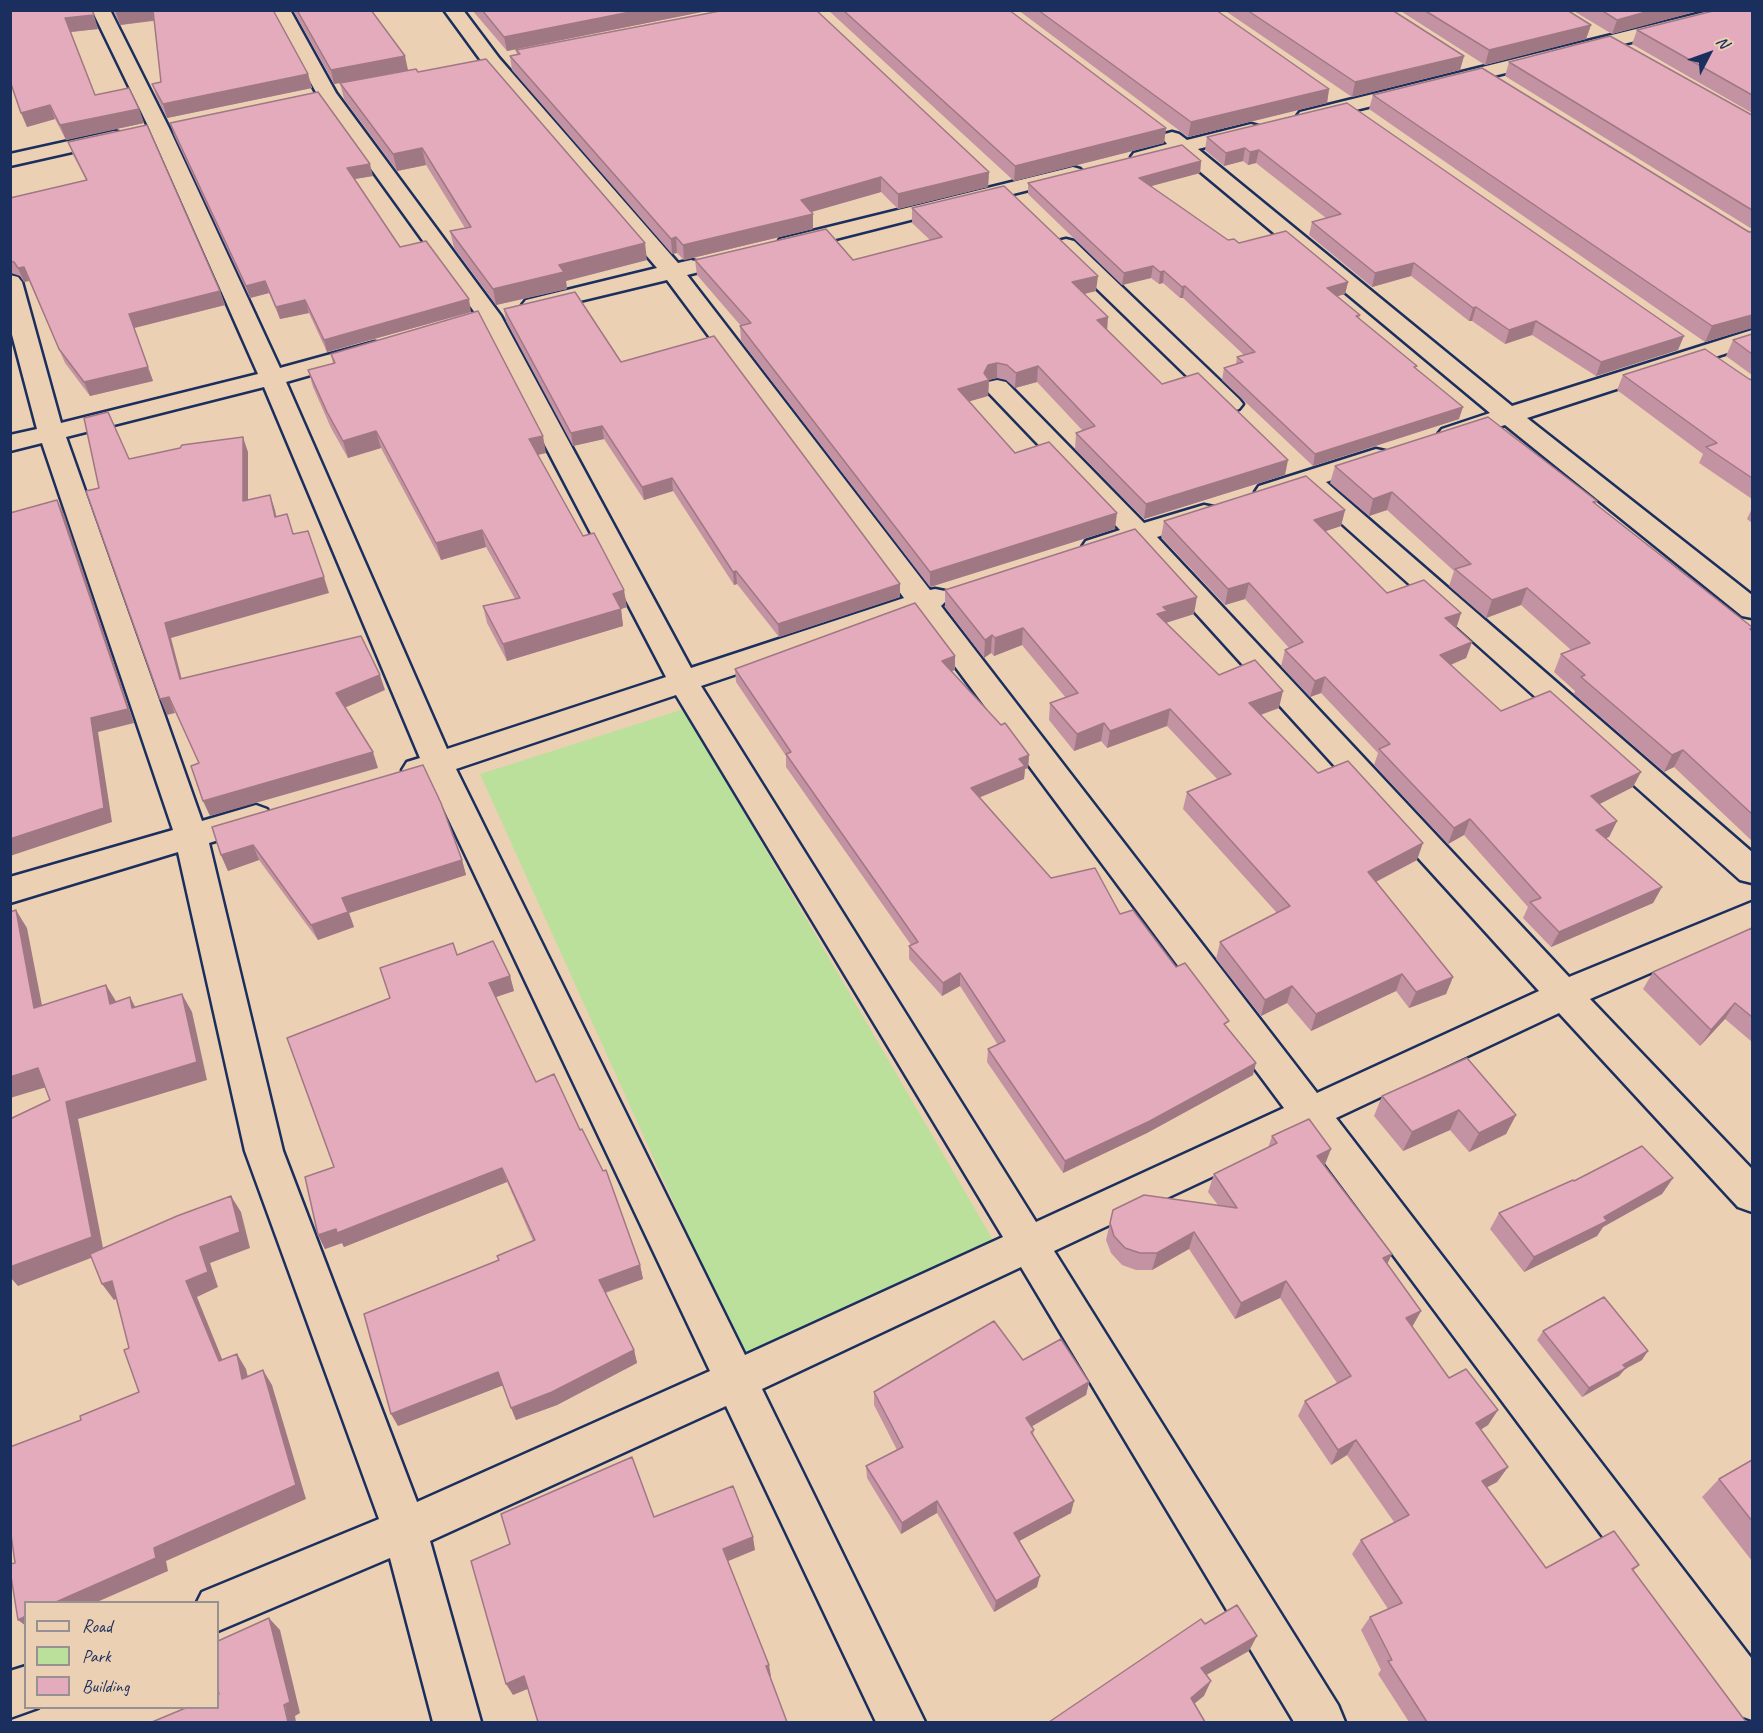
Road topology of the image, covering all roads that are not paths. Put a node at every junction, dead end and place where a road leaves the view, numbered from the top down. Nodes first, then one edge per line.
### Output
1 (101, 10) edge
2 (280, 10) edge
3 (453, 10) edge
4 (1732, 11) edge
5 (1752, 24) edge
6 (1581, 26) edge
7 (1609, 42) junction
8 (1629, 53) edge
9 (1461, 61) edge
10 (1482, 73) junction
11 (1502, 86) edge
12 (1329, 93) dead end
13 (1348, 106) junction
14 (1368, 119) edge
15 (1155, 125) edge
16 (170, 126) junction
17 (1184, 146) junction
18 (10, 160) edge
19 (1117, 162) edge
20 (1095, 168) edge
21 (1050, 231) edge
22 (763, 250) edge
23 (706, 263) edge
24 (672, 271) junction
25 (10, 282) edge
26 (477, 319) junction
27 (1752, 337) edge
28 (397, 342) edge
29 (1690, 346) junction
30 (1726, 371) edge
31 (272, 378) junction
32 (997, 387) dead end
33 (1508, 415) junction
34 (1247, 421) edge
35 (51, 432) junction
36 (1430, 440) edge
37 (10, 442) edge
38 (1396, 451) edge
39 (1299, 471) junction
40 (1139, 534) junction
41 (1074, 554) edge
42 (965, 588) edge
43 (922, 602) junction
44 (1752, 609) edge
45 (683, 681) junction
46 (438, 764) junction
47 (393, 777) edge
48 (281, 810) edge
49 (191, 836) junction
50 (1752, 871) edge
51 (10, 890) edge
52 (1752, 915) edge
53 (1564, 995) junction
54 (1310, 1114) junction
55 (1752, 1195) edge
56 (1029, 1246) junction
57 (735, 1381) junction
58 (405, 1530) junction
59 (219, 1608) edge
60 (1752, 1697) edge
61 (457, 1722) edge
62 (901, 1722) edge
63 (1321, 1722) edge

1 - 16 street
2 - 26 street
3 - 24 street
4 - 5 street
4 - 7 street
6 - 7 street
7 - 8 street
7 - 10 street
9 - 10 street
10 - 11 street
10 - 13 street
12 - 13 street
13 - 14 street
13 - 17 street
15 - 17 street
16 - 18 street
16 - 31 street
17 - 19 street
17 - 33 street
20 - 22 street
21 - 34 street
23 - 24 street
24 - 26 street
24 - 43 street
25 - 35 street
26 - 45 street
27 - 29 street
28 - 31 street
29 - 30 street
29 - 33 street
31 - 35 street
31 - 46 street
32 - 40 street
33 - 36 street
33 - 44 street
35 - 37 street
35 - 49 street
38 - 39 street
39 - 40 street
39 - 50 street
40 - 41 street
40 - 53 street
42 - 43 street
43 - 45 street
43 - 54 street
45 - 46 street
45 - 56 street
46 - 47 street
46 - 57 street
48 - 49 street
49 - 51 street
49 - 58 street
52 - 53 street
53 - 54 street
53 - 55 street
54 - 56 street
54 - 60 street
56 - 57 street
56 - 63 street
57 - 58 street
57 - 62 street
58 - 59 street
58 - 61 street

